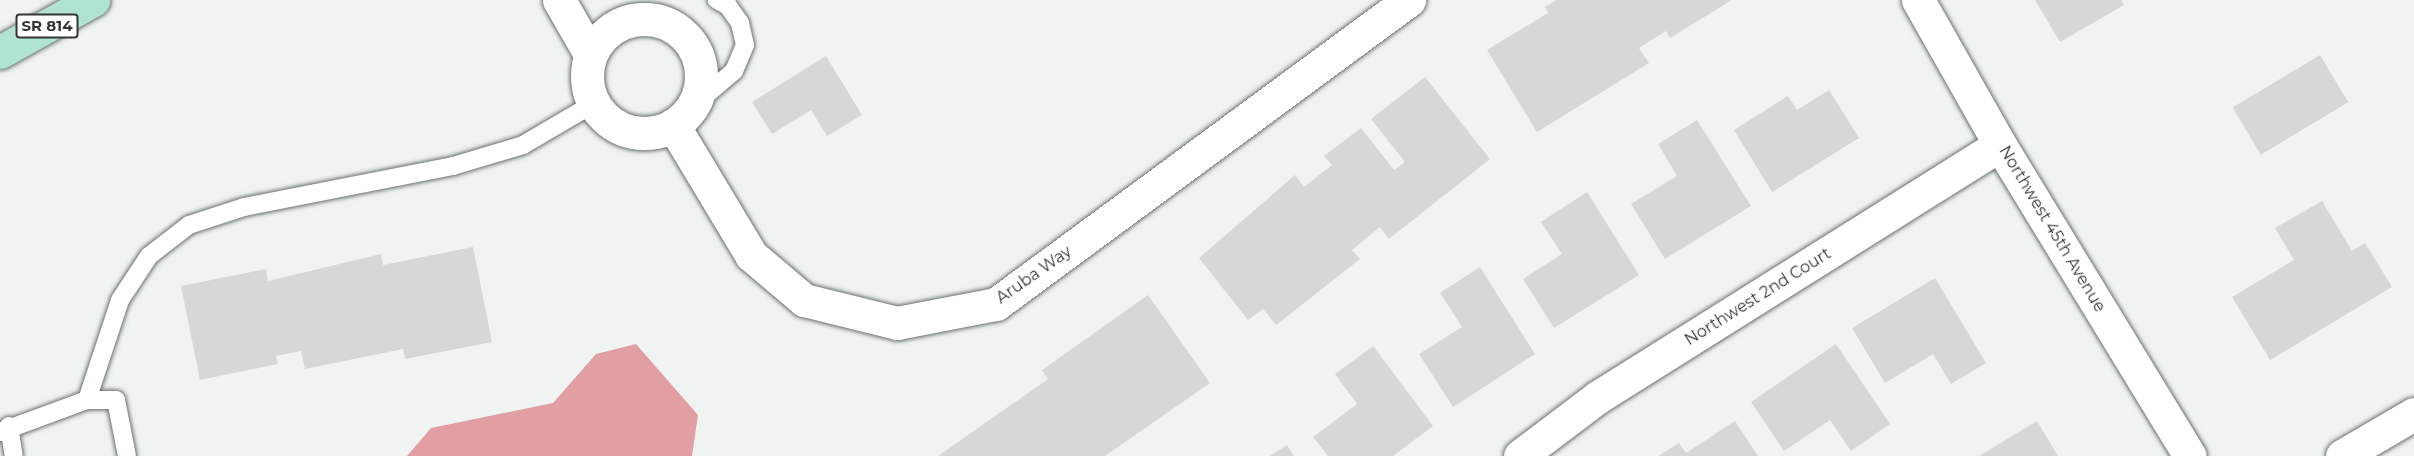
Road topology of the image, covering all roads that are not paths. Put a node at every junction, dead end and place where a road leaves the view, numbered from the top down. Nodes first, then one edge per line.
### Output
1 (93, 0) edge
2 (559, 0) edge
3 (717, 0) edge
4 (1409, 0) edge
5 (1918, 0) edge
6 (638, 9) edge
7 (0, 52) edge
8 (590, 54) junction
9 (593, 104) junction
10 (683, 115) junction
11 (2000, 145) junction
12 (87, 400) junction
13 (2414, 414) edge
14 (4, 429) edge
15 (14, 456) edge
16 (127, 456) edge
17 (1520, 456) edge
18 (2190, 456) edge
19 (2342, 456) edge

1 - 7 main road, SR 814
2 - 8 street
3 - 10 lane
4 - 10 street, Aruba Way
5 - 11 street, Northwest 45th Avenue
6 - 8 street
6 - 10 street
8 - 9 street
9 - 10 street
9 - 12 lane
11 - 17 street, Northwest 2nd Court
11 - 18 street, Northwest 45th Avenue
12 - 14 lane
12 - 16 lane
13 - 19 street
14 - 15 lane

